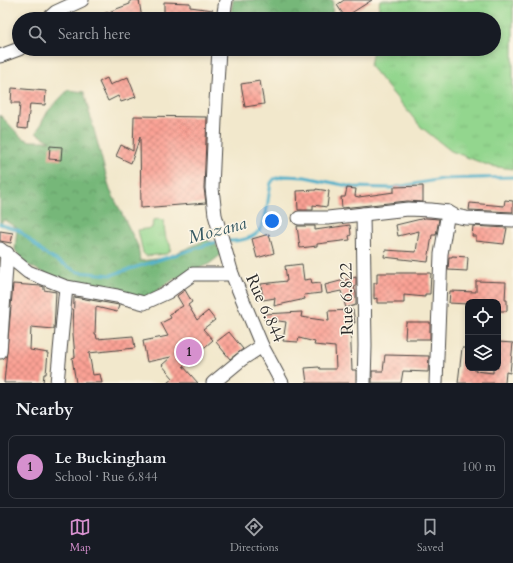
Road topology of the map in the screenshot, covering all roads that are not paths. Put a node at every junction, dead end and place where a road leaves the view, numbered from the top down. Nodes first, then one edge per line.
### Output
1 (82, 0) edge
2 (226, 0) edge
3 (56, 12) edge
4 (224, 12) edge
5 (12, 52) edge
6 (0, 56) edge
7 (219, 56) edge
8 (448, 212) junction
9 (363, 214) junction
10 (299, 218) dead end
11 (513, 220) edge
12 (3, 251) edge
13 (232, 274) junction
14 (66, 288) junction
15 (262, 346) junction
16 (0, 352) edge
17 (58, 383) edge
18 (212, 383) edge
19 (282, 383) edge
20 (364, 383) edge
21 (436, 383) edge

1 - 3 street
2 - 4 street
5 - 6 street
7 - 13 street
8 - 9 street
8 - 11 street
8 - 21 street
9 - 10 street
9 - 20 street, Rue 6.822
12 - 14 street, Rue 6.844
12 - 16 street
13 - 14 street, Rue 6.844
13 - 15 street, Rue 6.844
14 - 17 street
15 - 18 street
15 - 19 street, Rue 6.844

